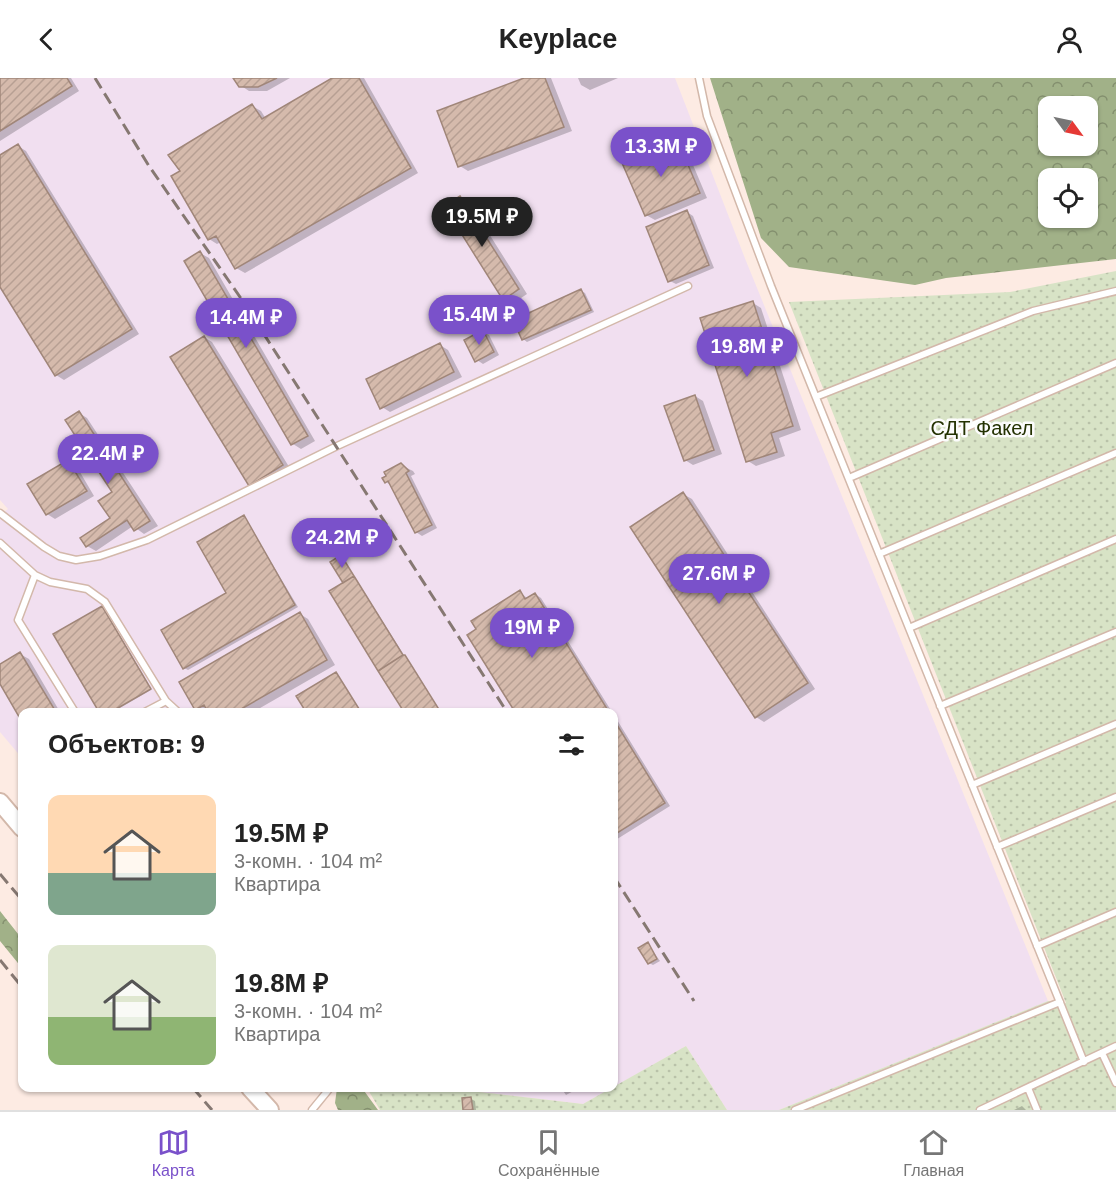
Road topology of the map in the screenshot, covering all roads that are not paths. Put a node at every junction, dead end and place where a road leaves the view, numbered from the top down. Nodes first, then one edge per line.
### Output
1 (699, 78) edge
2 (688, 286) dead end
3 (1116, 291) edge
4 (1116, 363) edge
5 (818, 396) junction
6 (1116, 453) edge
7 (849, 478) junction
8 (0, 513) edge
9 (1116, 539) edge
10 (0, 543) edge
11 (879, 554) junction
12 (35, 575) junction
13 (909, 628) junction
14 (1116, 632) edge
15 (165, 700) junction
16 (940, 706) junction
17 (73, 708) edge
18 (152, 708) edge
19 (174, 708) edge
20 (1116, 724) edge
21 (972, 785) junction
22 (1116, 797) edge
23 (0, 802) edge
24 (18, 823) edge
25 (997, 847) junction
26 (1116, 912) edge
27 (1037, 946) junction
28 (1060, 1002) junction
29 (1116, 1046) edge
30 (1102, 1053) junction
31 (1084, 1062) junction
32 (1116, 1083) edge
33 (1028, 1088) junction
34 (254, 1092) edge
35 (327, 1092) edge
36 (270, 1110) edge
37 (312, 1110) edge
38 (795, 1110) edge
39 (980, 1110) edge
40 (1037, 1110) edge

1 - 5 lane
2 - 8 lane
3 - 5 lane
4 - 7 lane
5 - 7 lane
6 - 11 lane
7 - 11 lane
9 - 13 lane
10 - 12 lane
11 - 13 lane
12 - 15 lane
12 - 17 lane
13 - 16 lane
14 - 16 lane
15 - 18 lane
15 - 19 lane
16 - 21 lane
20 - 21 lane
21 - 25 lane
22 - 25 lane
23 - 24 street
25 - 27 lane
26 - 27 lane
27 - 28 lane
28 - 31 lane
28 - 38 lane
29 - 30 lane
30 - 31 lane
30 - 32 lane
31 - 33 lane
33 - 39 lane
33 - 40 lane
34 - 36 street
35 - 37 lane

